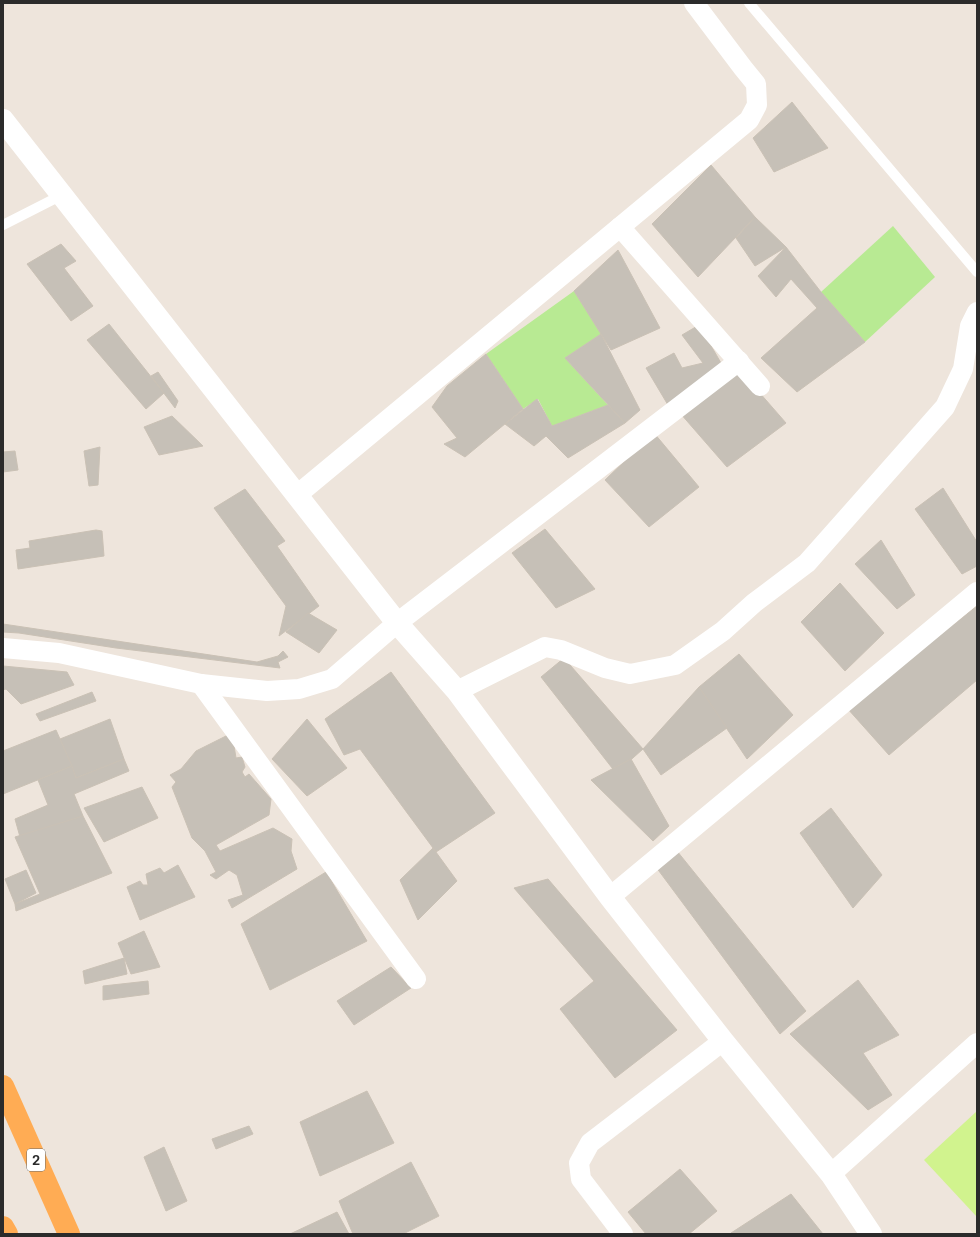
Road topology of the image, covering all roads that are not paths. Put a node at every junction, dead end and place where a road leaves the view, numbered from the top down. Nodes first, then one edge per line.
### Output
1 (694, 3) edge
2 (749, 3) edge
3 (3, 120) edge
4 (62, 195) junction
5 (3, 225) edge
6 (620, 227) junction
7 (977, 272) edge
8 (977, 312) edge
9 (739, 362) junction
10 (760, 386) dead end
11 (297, 495) junction
12 (977, 592) edge
13 (397, 623) junction
14 (3, 648) edge
15 (201, 684) junction
16 (457, 691) junction
17 (610, 897) junction
18 (416, 979) dead end
19 (723, 1041) junction
20 (977, 1043) edge
21 (3, 1086) edge
22 (831, 1174) junction
23 (3, 1226) edge
24 (6, 1234) edge
25 (69, 1234) edge
26 (623, 1234) edge
27 (872, 1234) edge

1 - 6 street
2 - 7 lane
3 - 4 main road
4 - 5 lane
4 - 11 main road
6 - 9 street
6 - 11 street
8 - 16 street
9 - 10 street
9 - 13 street
11 - 13 main road
12 - 17 street
13 - 15 street
13 - 16 main road
14 - 15 street
15 - 18 street
16 - 17 main road
17 - 19 main road
19 - 22 main road
19 - 26 street
20 - 22 street
21 - 25 highway, 2
22 - 27 main road
23 - 24 highway

